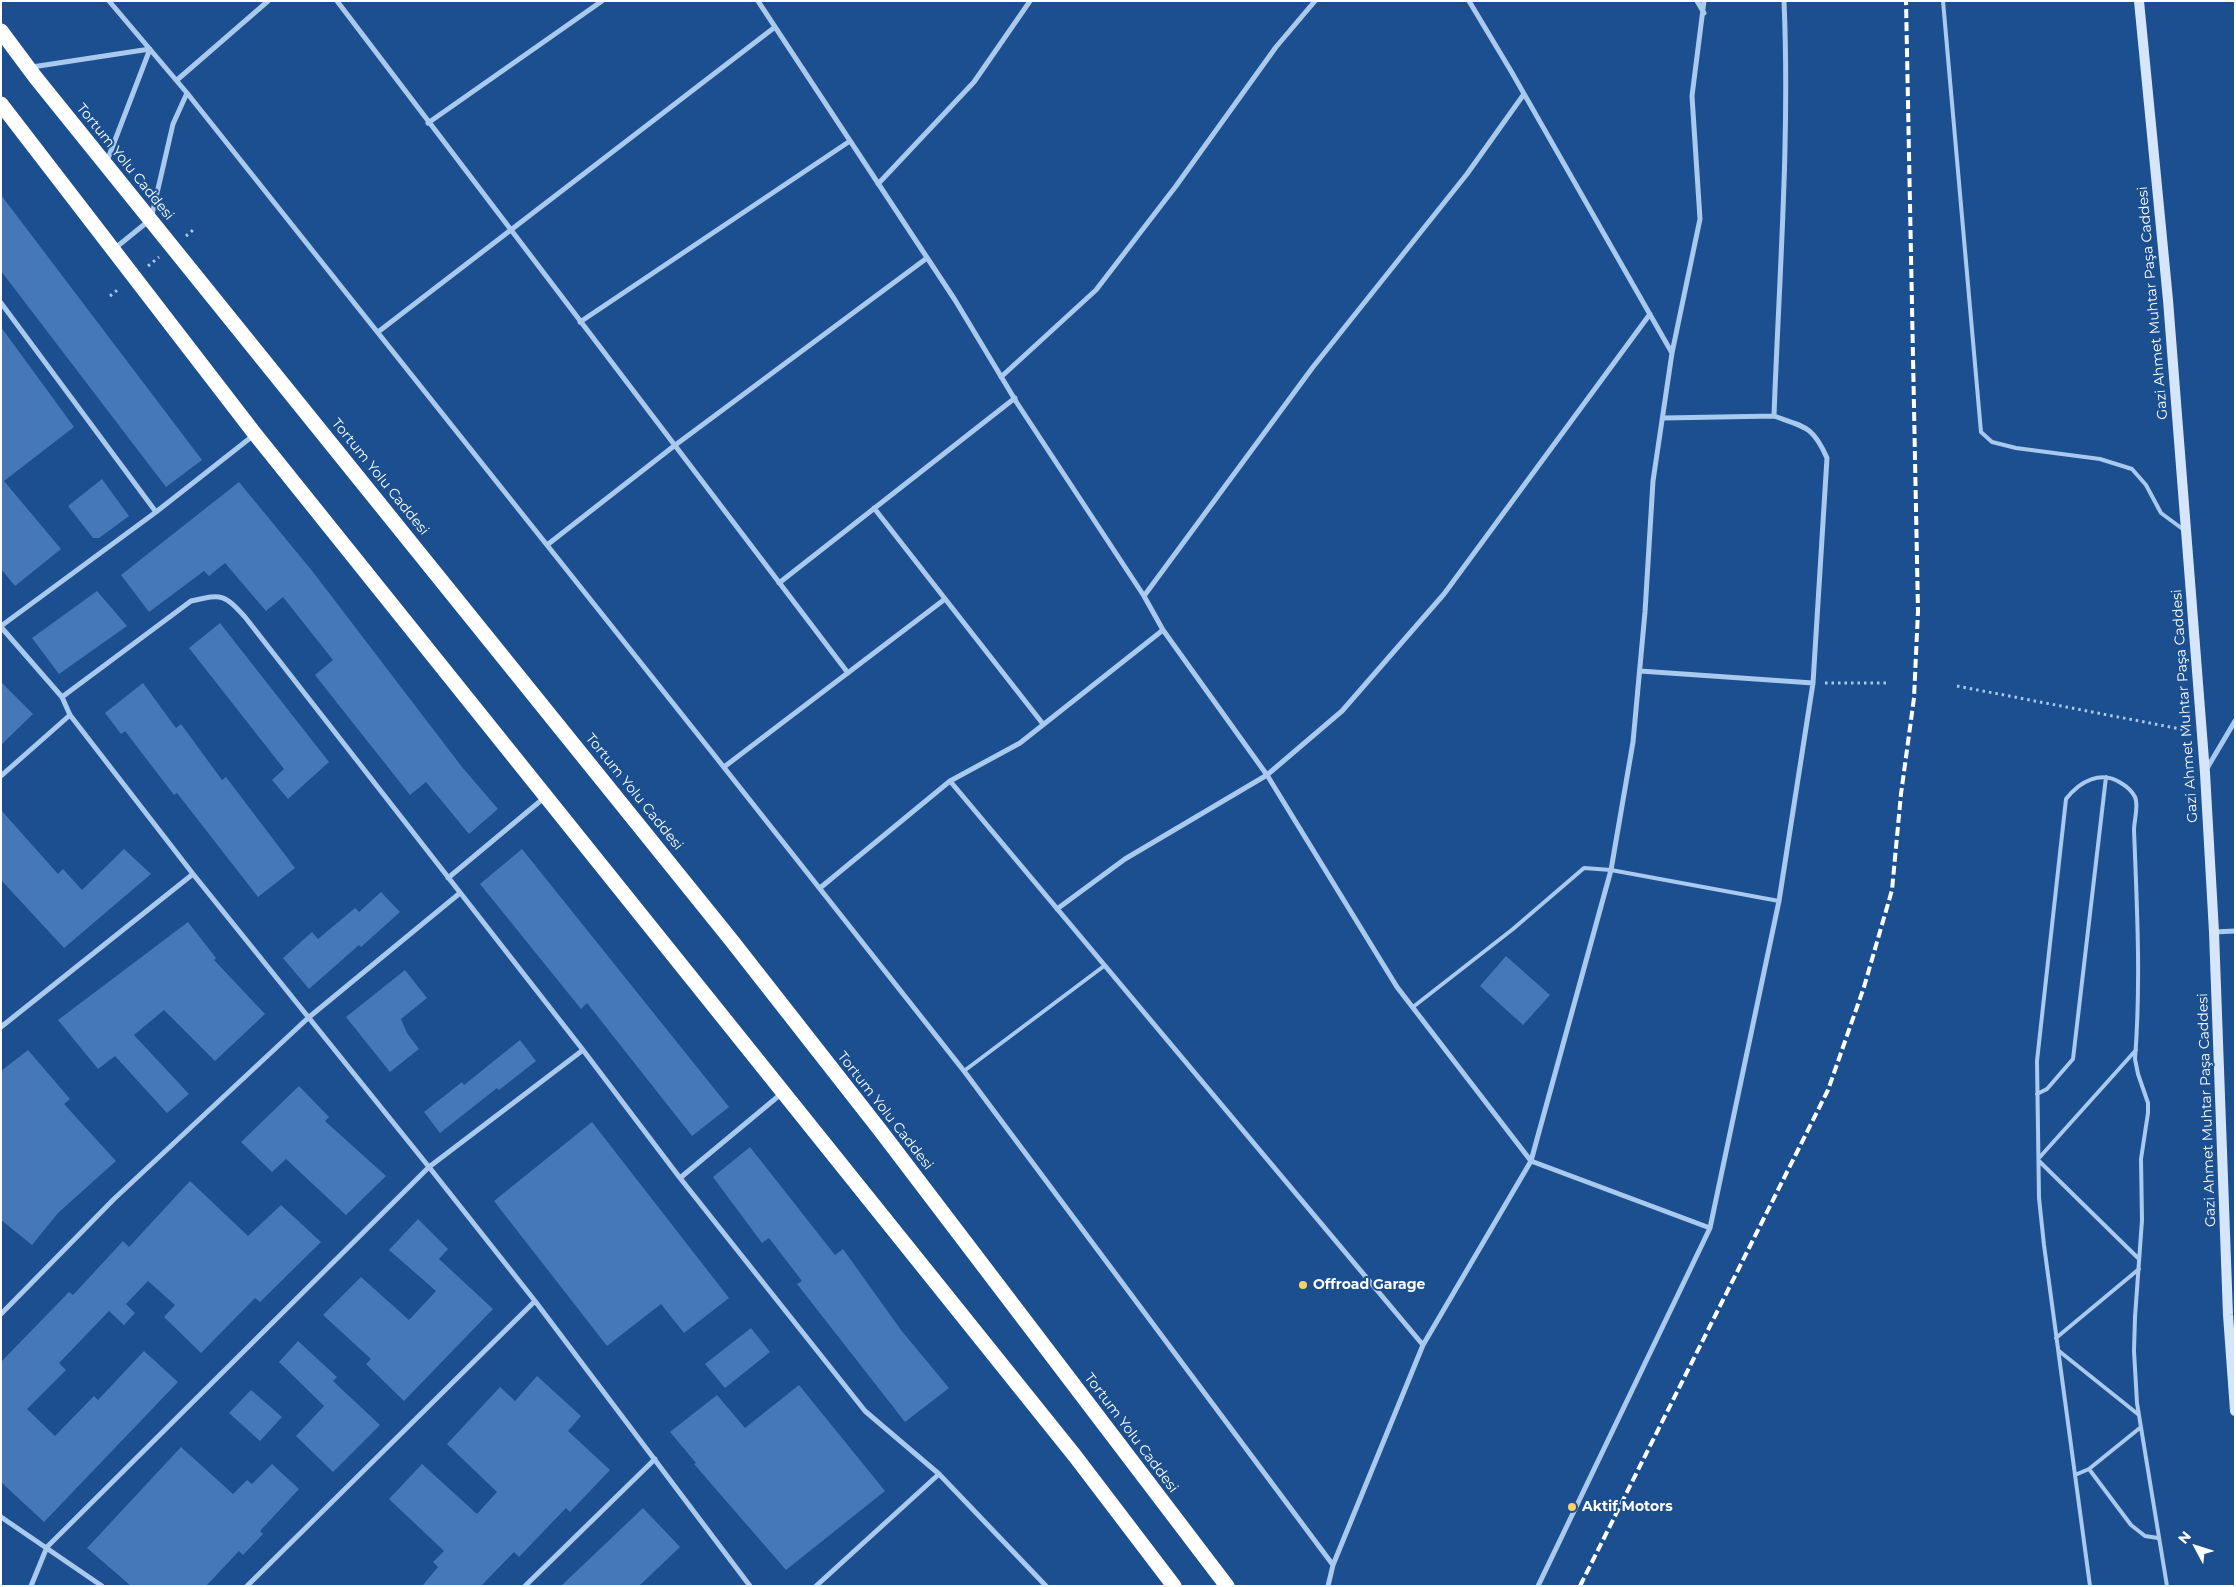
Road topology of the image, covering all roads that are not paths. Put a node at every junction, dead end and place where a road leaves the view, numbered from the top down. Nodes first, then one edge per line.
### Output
1 (109, 1) edge
2 (268, 1) edge
3 (337, 1) edge
4 (602, 1) edge
5 (758, 1) edge
6 (1030, 1) edge
7 (1315, 1) edge
8 (1469, 1) edge
9 (1697, 1) edge
10 (1704, 1) edge
11 (1784, 1) edge
12 (1943, 1) edge
13 (2139, 1) edge
14 (1704, 13) junction
15 (775, 27) junction
16 (1, 31) edge
17 (150, 48) junction
18 (28, 68) junction
19 (177, 80) junction
20 (187, 93) junction
21 (1524, 94) junction
22 (2, 107) edge
23 (428, 123) junction
24 (850, 141) junction
25 (106, 164) junction
26 (878, 184) junction
27 (151, 219) junction
28 (510, 230) junction
29 (113, 249) junction
30 (927, 258) junction
31 (1, 304) edge
32 (1650, 314) junction
33 (580, 322) junction
34 (378, 332) junction
35 (1672, 354) junction
36 (1002, 377) junction
37 (1015, 398) junction
38 (1774, 416) junction
39 (1664, 418) junction
40 (255, 434) junction
41 (674, 446) junction
42 (874, 508) junction
43 (156, 512) junction
44 (2186, 531) junction
45 (547, 545) junction
46 (779, 583) junction
47 (1144, 596) junction
48 (945, 599) junction
49 (1, 627) edge
50 (1164, 630) junction
51 (1640, 671) junction
52 (848, 673) junction
53 (1813, 683) junction
54 (62, 697) junction
55 (70, 715) junction
56 (2235, 721) edge
57 (1043, 724) junction
58 (724, 767) junction
59 (2205, 773) junction
60 (1267, 774) junction
61 (1, 776) edge
62 (2106, 777) junction
63 (950, 781) junction
64 (545, 796) junction
65 (1610, 870) junction
66 (192, 874) junction
67 (448, 878) junction
68 (820, 888) junction
69 (460, 893) junction
70 (1779, 901) junction
71 (1057, 909) junction
72 (2235, 931) edge
73 (2214, 932) junction
74 (1104, 966) junction
75 (1413, 1007) junction
76 (308, 1018) junction
77 (1, 1028) edge
78 (583, 1050) junction
79 (2136, 1050) junction
80 (964, 1071) junction
81 (782, 1093) junction
82 (2037, 1094) junction
83 (2038, 1159) junction
84 (1530, 1161) junction
85 (430, 1167) junction
86 (680, 1178) junction
87 (1710, 1228) junction
88 (2139, 1259) junction
89 (2139, 1268) junction
90 (535, 1301) junction
91 (2231, 1312) edge
92 (1, 1314) edge
93 (2056, 1338) junction
94 (1423, 1345) junction
95 (2058, 1350) junction
96 (2235, 1411) edge
97 (2139, 1415) junction
98 (2141, 1427) junction
99 (656, 1459) junction
100 (2089, 1469) junction
101 (940, 1474) junction
102 (2075, 1475) junction
103 (1, 1517) edge
104 (2158, 1538) junction
105 (48, 1547) junction
106 (1333, 1566) junction
107 (31, 1586) edge
108 (102, 1586) edge
109 (248, 1586) edge
110 (525, 1586) edge
111 (750, 1586) edge
112 (816, 1586) edge
113 (1046, 1586) edge
114 (1174, 1586) edge
115 (1227, 1586) edge
116 (1328, 1586) edge
117 (1538, 1586) edge
118 (2090, 1586) edge
119 (2167, 1586) edge

1 - 17 street
2 - 19 street
3 - 23 street
4 - 23 street
5 - 15 street
6 - 26 street
7 - 36 street
8 - 21 street
9 - 14 street
10 - 14 street
11 - 38 street
12 - 44 lane
13 - 44 street, Gazi Ahmet Muhtar Paşa Caddesi
14 - 35 street
15 - 24 street
15 - 28 street
16 - 18 highway, Tortum Yolu Caddesi
17 - 18 street
17 - 19 street
17 - 25 street
18 - 25 highway, Tortum Yolu Caddesi
19 - 20 street
20 - 27 street
20 - 34 street
21 - 32 street
21 - 47 street
22 - 29 highway
23 - 28 street
24 - 26 street
24 - 33 street
25 - 27 highway, Tortum Yolu Caddesi
26 - 30 street
27 - 29 street
27 - 115 highway, Tortum Yolu Caddesi
28 - 33 street
28 - 34 street
29 - 40 highway
30 - 36 street
30 - 41 street
31 - 43 street
32 - 35 street
32 - 60 street
33 - 41 street
34 - 45 street
35 - 39 street
36 - 37 street
37 - 42 street
37 - 47 street
38 - 39 street
38 - 53 street
39 - 51 street
40 - 43 street
40 - 64 highway
41 - 45 street
41 - 46 street
42 - 46 street
42 - 48 street
43 - 49 street
44 - 59 street, Gazi Ahmet Muhtar Paşa Caddesi
45 - 58 street
46 - 52 street
47 - 50 street
48 - 52 street
48 - 57 street
49 - 54 street
50 - 57 street
50 - 60 street
51 - 53 street
51 - 65 street
52 - 58 street
53 - 70 street
54 - 55 street
54 - 67 street
55 - 61 street
55 - 66 street
56 - 59 street
57 - 63 street
58 - 68 street
59 - 73 street, Gazi Ahmet Muhtar Paşa Caddesi
60 - 71 street
60 - 75 street
62 - 79 lane
62 - 82 lane
62 - 82 lane
63 - 68 street
63 - 71 street
64 - 67 street
64 - 81 highway
65 - 70 lane
65 - 75 lane
65 - 84 street
66 - 76 street
66 - 77 street
67 - 69 street
68 - 80 street
69 - 76 street
69 - 78 street
70 - 87 street
71 - 74 street
72 - 73 street
73 - 91 street, Gazi Ahmet Muhtar Paşa Caddesi
74 - 80 lane
74 - 94 street
75 - 84 street
76 - 85 street
76 - 92 street
78 - 85 street
78 - 86 street
79 - 83 lane
79 - 88 lane
80 - 106 street
81 - 86 street
81 - 114 highway
82 - 83 lane
83 - 88 lane
83 - 93 lane
84 - 87 street
84 - 94 street
85 - 90 street
85 - 105 street
86 - 101 street
87 - 117 street
88 - 89 lane
89 - 93 lane
89 - 97 lane
90 - 99 street
90 - 109 street
91 - 96 street, Gazi Ahmet Muhtar Paşa Caddesi
93 - 95 lane
94 - 106 street
95 - 97 lane
95 - 102 lane
97 - 98 lane
98 - 100 lane
98 - 104 lane
99 - 110 street
99 - 111 street
100 - 102 lane
100 - 104 lane
101 - 112 street
101 - 113 street
102 - 118 lane
103 - 105 street
104 - 119 lane
105 - 107 street
105 - 108 street
106 - 116 street

